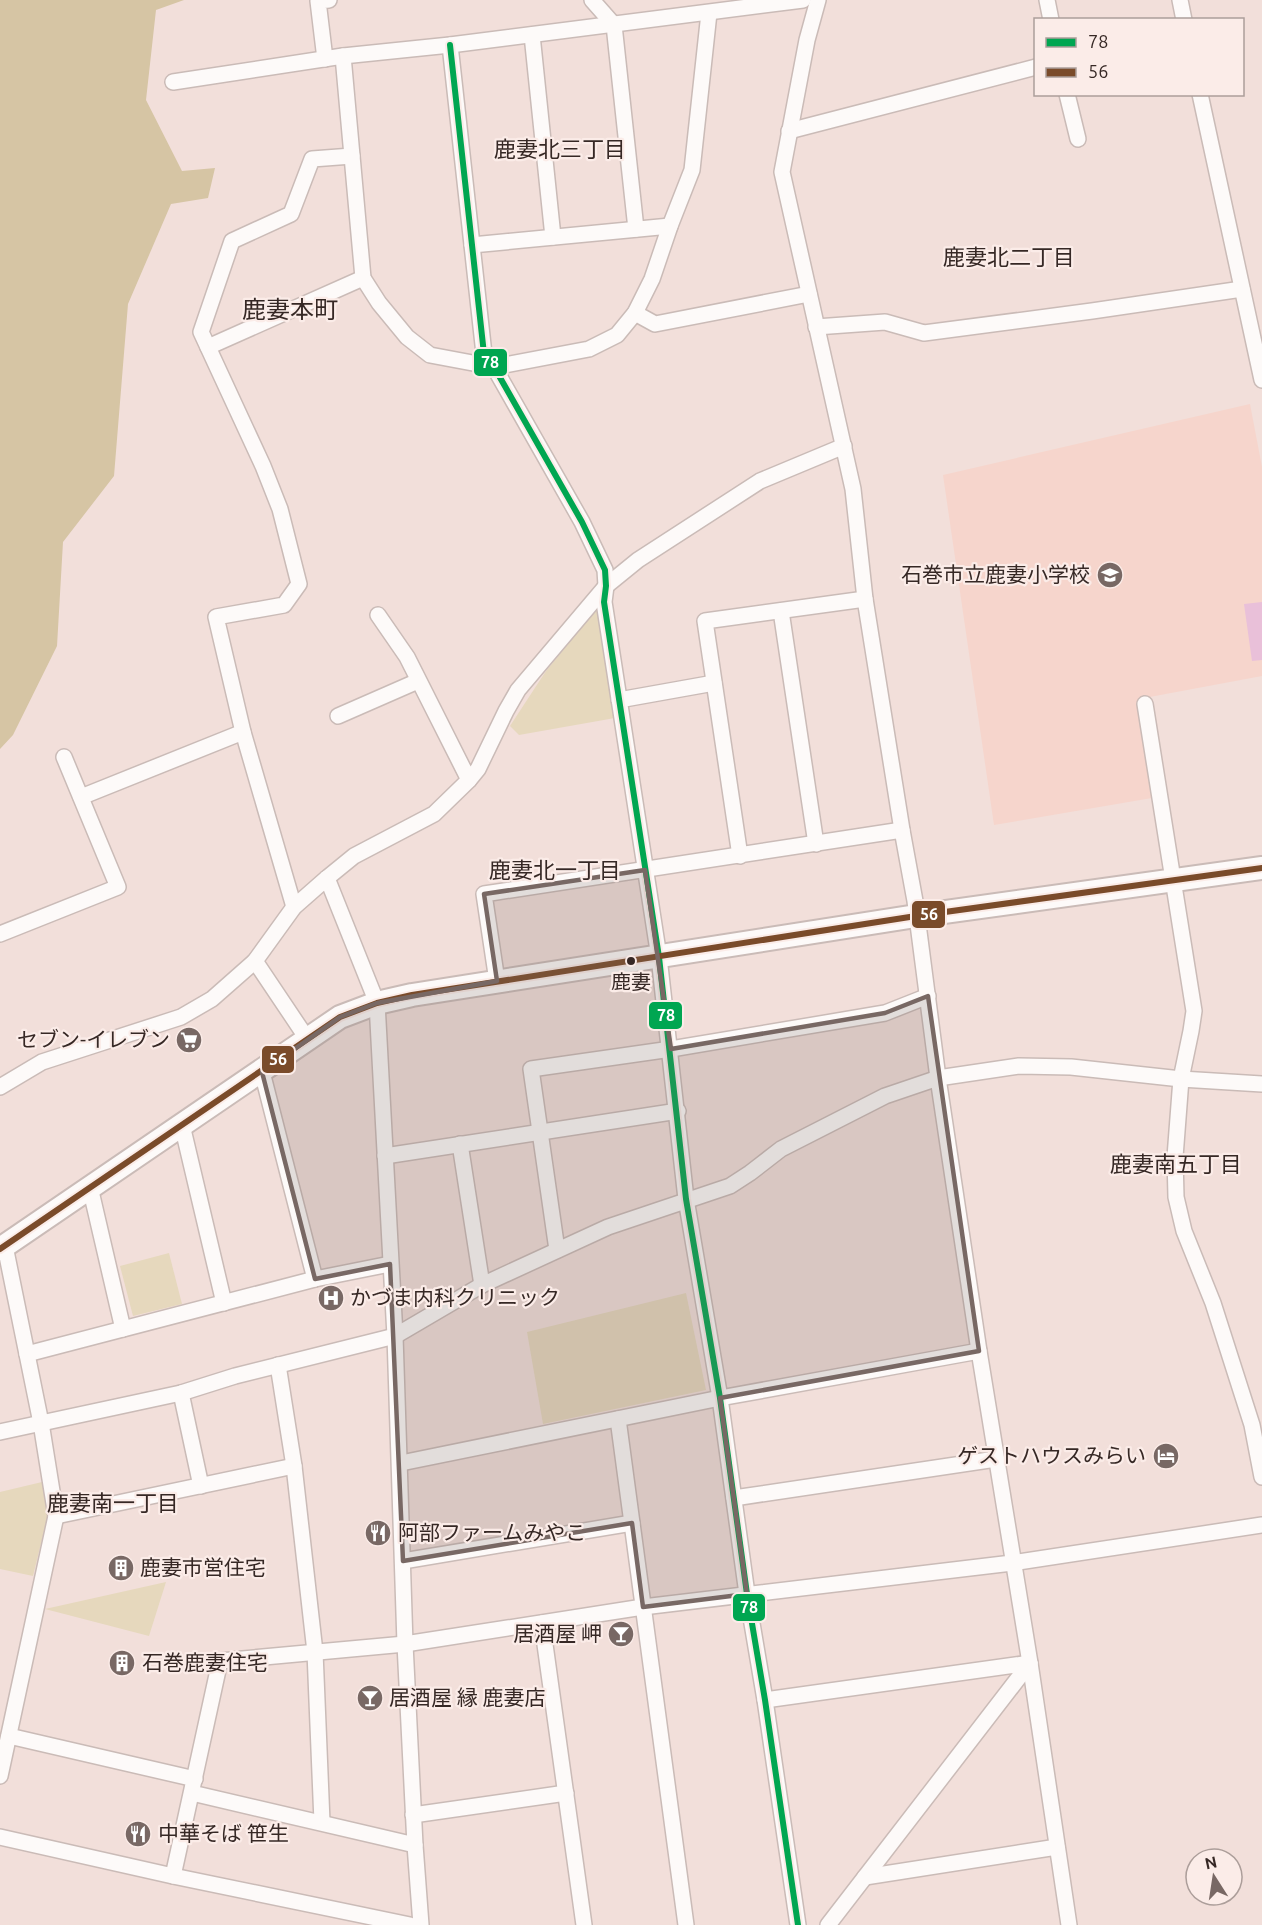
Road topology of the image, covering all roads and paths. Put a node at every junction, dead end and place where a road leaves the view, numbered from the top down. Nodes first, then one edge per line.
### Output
1 (329, 0) edge
2 (592, 0) edge
3 (803, 0) edge
4 (818, 0) edge
5 (1047, 0) edge
6 (1180, 0) edge
7 (730, 5) edge
8 (709, 13) junction
9 (1051, 18) edge
10 (1184, 18) edge
11 (614, 25) junction
12 (532, 35) junction
13 (450, 45) junction
14 (343, 56) junction
15 (325, 58) junction
16 (1034, 67) edge
17 (173, 82) dead end
18 (1067, 96) edge
19 (1200, 96) edge
20 (789, 131) junction
21 (1078, 139) dead end
22 (352, 156) junction
23 (670, 226) junction
24 (636, 229) junction
25 (553, 237) junction
26 (472, 245) junction
27 (363, 278) junction
28 (1242, 289) junction
29 (809, 294) junction
30 (635, 313) junction
31 (816, 327) junction
32 (208, 347) junction
33 (494, 367) junction
34 (1262, 380) edge
35 (844, 446) junction
36 (606, 586) junction
37 (865, 599) junction
38 (781, 611) junction
39 (378, 615) dead end
40 (418, 681) junction
41 (714, 683) junction
42 (619, 700) junction
43 (1145, 704) dead end
44 (338, 716) dead end
45 (243, 732) junction
46 (64, 757) dead end
47 (469, 780) junction
48 (81, 797) junction
49 (902, 831) junction
50 (816, 844) junction
51 (740, 856) junction
52 (1262, 868) edge
53 (645, 870) junction
54 (327, 878) junction
55 (1174, 880) junction
56 (294, 908) junction
57 (916, 916) junction
58 (0, 934) edge
59 (659, 957) junction
60 (255, 961) junction
61 (497, 981) junction
62 (928, 996) junction
63 (376, 1003) junction
64 (308, 1040) junction
65 (671, 1049) junction
66 (262, 1072) junction
67 (938, 1078) junction
68 (1180, 1079) junction
69 (1262, 1084) edge
70 (0, 1087) edge
71 (678, 1111) junction
72 (182, 1125) junction
73 (539, 1132) junction
74 (460, 1144) junction
75 (385, 1156) junction
76 (90, 1187) junction
77 (686, 1199) junction
78 (3, 1247) edge
79 (557, 1250) junction
80 (390, 1264) junction
81 (315, 1279) junction
82 (482, 1285) junction
83 (224, 1304) junction
84 (123, 1329) junction
85 (395, 1336) junction
86 (979, 1351) junction
87 (27, 1354) junction
88 (278, 1365) junction
89 (181, 1393) junction
90 (720, 1398) junction
91 (618, 1419) junction
92 (41, 1423) junction
93 (0, 1432) edge
94 (996, 1459) junction
95 (400, 1463) junction
96 (294, 1466) junction
97 (1262, 1477) edge
98 (201, 1486) junction
99 (734, 1498) junction
100 (56, 1516) junction
101 (632, 1523) junction
102 (1262, 1524) edge
103 (403, 1561) junction
104 (1012, 1563) junction
105 (747, 1594) junction
106 (643, 1607) junction
107 (542, 1623) junction
108 (405, 1644) junction
109 (315, 1652) junction
110 (1030, 1663) junction
111 (765, 1700) junction
112 (9, 1736) junction
113 (0, 1776) edge
114 (193, 1786) junction
115 (566, 1793) junction
116 (413, 1815) junction
117 (322, 1822) junction
118 (0, 1836) edge
119 (415, 1845) junction
120 (1057, 1846) junction
121 (174, 1876) junction
122 (865, 1877) junction
123 (410, 1925) edge
124 (421, 1925) edge
125 (584, 1925) edge
126 (686, 1925) edge
127 (798, 1925) edge
128 (828, 1925) edge
129 (1069, 1925) edge

1 - 15 street
2 - 11 street
3 - 7 street
4 - 20 street
5 - 9 street
6 - 10 street
7 - 8 street
8 - 11 street
8 - 23 street
11 - 12 street
11 - 24 street
12 - 13 street
12 - 25 street
13 - 14 street
13 - 26 street
14 - 15 street
14 - 22 street
15 - 17 street
16 - 20 street
18 - 21 street
19 - 28 street
20 - 29 street
22 - 27 street
22 - 32 street
23 - 24 street
23 - 30 street
24 - 25 street
25 - 26 street
26 - 33 street
27 - 32 street
27 - 33 street
28 - 31 street
28 - 34 street
29 - 30 street
29 - 31 street
30 - 33 street
31 - 35 street
32 - 45 street
33 - 36 street
35 - 36 street
35 - 37 street
36 - 42 street
36 - 47 street
37 - 38 street
37 - 49 street
38 - 41 street
38 - 50 street
39 - 40 street
40 - 44 street
40 - 47 street
41 - 42 street
41 - 51 street
42 - 53 street
43 - 55 street
45 - 48 street
45 - 56 street
46 - 48 street
47 - 54 street
48 - 58 street
49 - 50 street
49 - 57 street
50 - 51 street
51 - 53 street
52 - 55 street
53 - 59 street
53 - 61 street
54 - 56 street
54 - 63 street
55 - 57 street
55 - 68 street
56 - 60 street
57 - 59 street
57 - 62 street
59 - 61 street
59 - 65 street
60 - 64 street
60 - 70 street
61 - 63 street
62 - 65 street
62 - 67 street
63 - 64 street
63 - 75 street
64 - 66 street
65 - 71 street
65 - 73 street
66 - 72 street
66 - 81 street
67 - 68 street
67 - 77 street
67 - 86 street
68 - 69 street
68 - 97 street
71 - 73 street
71 - 77 street
72 - 76 street
72 - 83 street
73 - 74 street
73 - 79 street
74 - 75 street
74 - 82 street
75 - 80 street
76 - 78 street
76 - 84 street
77 - 79 street
77 - 90 street
78 - 87 street
79 - 82 street
80 - 81 street
80 - 85 street
81 - 83 street
82 - 85 street
83 - 84 street
84 - 87 street
85 - 88 street
85 - 95 street
86 - 90 street
86 - 94 street
87 - 92 street
88 - 89 street
88 - 96 street
89 - 92 street
89 - 98 street
90 - 91 street
90 - 99 street
91 - 95 street
91 - 101 street
92 - 93 street
92 - 100 street
94 - 99 street
94 - 104 street
95 - 103 street
96 - 98 street
96 - 109 street
98 - 100 street
99 - 105 street
100 - 112 street
101 - 103 street
101 - 106 street
102 - 104 street
103 - 108 street
104 - 105 street
104 - 110 street
105 - 106 street
105 - 111 street
106 - 107 street
106 - 126 street
107 - 108 street
107 - 115 street
108 - 109 street
108 - 116 street
109 - 114 street
109 - 117 street
110 - 111 street
110 - 120 street
110 - 122 street
111 - 127 street
112 - 113 street
112 - 114 street
114 - 117 street
114 - 121 street
115 - 116 street
115 - 125 street
116 - 119 street
117 - 119 street
118 - 121 street
119 - 124 street
120 - 122 street
120 - 129 street
121 - 123 street
122 - 128 street

